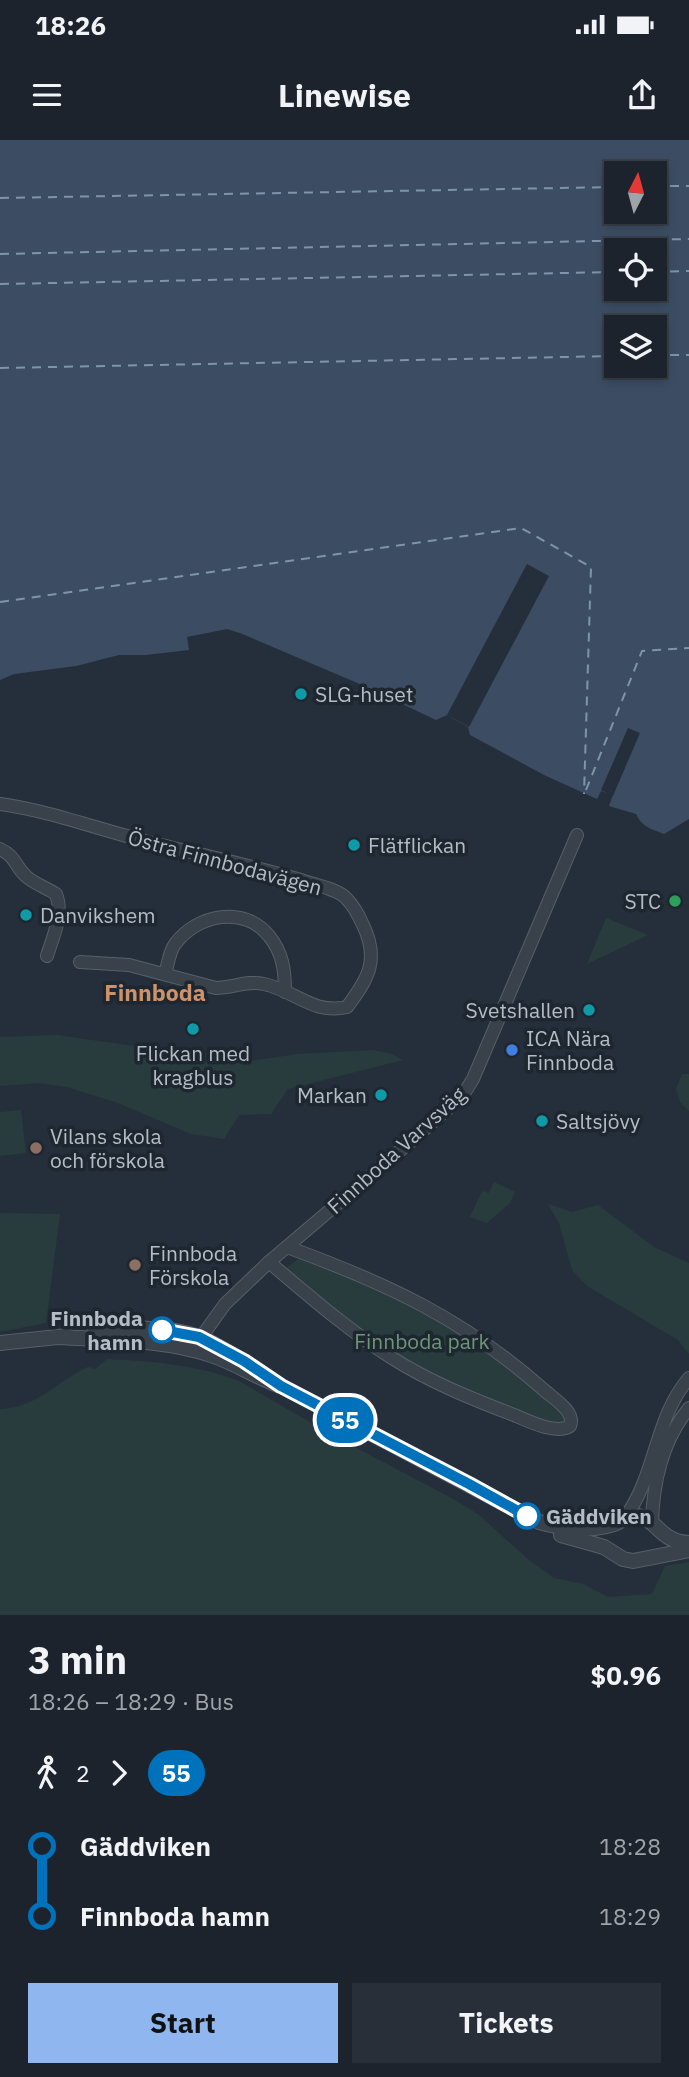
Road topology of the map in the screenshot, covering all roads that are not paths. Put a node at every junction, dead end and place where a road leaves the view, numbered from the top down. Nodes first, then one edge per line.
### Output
1 (0, 804) edge
2 (577, 835) dead end
3 (0, 849) edge
4 (47, 956) dead end
5 (80, 962) dead end
6 (165, 974) junction
7 (285, 992) junction
8 (287, 1247) junction
9 (269, 1262) junction
10 (0, 1343) edge
11 (197, 1343) junction
12 (689, 1378) edge
13 (689, 1408) edge
14 (621, 1520) junction
15 (539, 1522) junction
16 (654, 1526) junction
17 (689, 1543) edge
18 (689, 1550) edge
19 (617, 1554) junction
20 (642, 1561) junction

1 - 7 street, Östra Finnbodavägen
2 - 8 street, Finnboda Varvsväg
3 - 4 street
5 - 6 street, Östra Finnbodavägen
6 - 7 street, Östra Finnbodavägen
6 - 7 street
8 - 9 street, Finnboda Varvsväg
8 - 9 street
9 - 11 street, Finnboda Varvsväg
10 - 11 street
11 - 15 street
12 - 14 street
13 - 16 street
14 - 15 street
14 - 16 street
14 - 19 street
15 - 19 street
16 - 17 street
16 - 20 street
18 - 20 street
19 - 20 street

